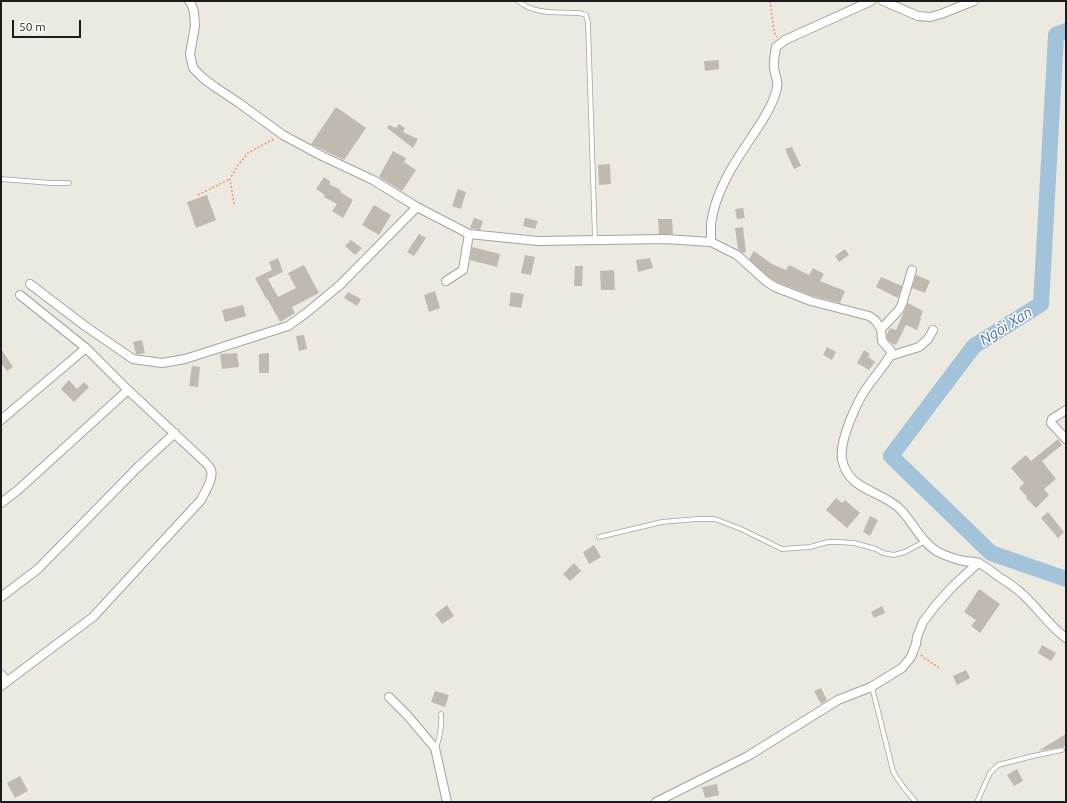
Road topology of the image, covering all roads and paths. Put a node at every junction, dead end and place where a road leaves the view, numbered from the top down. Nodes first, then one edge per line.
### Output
1 (189, 1) edge
2 (518, 1) edge
3 (770, 1) edge
4 (871, 1) edge
5 (883, 1) edge
6 (974, 1) edge
7 (776, 47) junction
8 (283, 134) junction
9 (1, 179) edge
10 (230, 179) junction
11 (69, 183) dead end
12 (198, 195) dead end
13 (234, 204) dead end
14 (417, 207) junction
15 (469, 234) junction
16 (596, 240) junction
17 (711, 242) junction
18 (912, 270) dead end
19 (446, 281) dead end
20 (30, 284) dead end
21 (20, 295) dead end
22 (881, 329) junction
23 (933, 330) dead end
24 (86, 348) junction
25 (890, 356) junction
26 (128, 390) junction
27 (1066, 410) edge
28 (1, 420) edge
29 (175, 433) junction
30 (1066, 439) edge
31 (1, 503) edge
32 (599, 537) dead end
33 (925, 541) junction
34 (978, 563) junction
35 (1, 597) edge
36 (1066, 638) edge
37 (916, 644) junction
38 (941, 669) dead end
39 (1, 674) edge
40 (4, 684) edge
41 (871, 687) junction
42 (389, 697) dead end
43 (441, 714) dead end
44 (436, 748) junction
45 (1062, 750) dead end
46 (447, 802) edge
47 (656, 802) edge
48 (916, 802) edge
49 (977, 802) edge

1 - 8 street
2 - 16 lane
3 - 7 path
4 - 7 street
5 - 6 street
7 - 17 street
8 - 10 path
8 - 14 street
9 - 11 lane
10 - 12 path
10 - 13 path
14 - 15 street
14 - 20 street
15 - 16 street
15 - 19 street
16 - 17 street
17 - 22 street
18 - 22 street
21 - 24 street
22 - 25 street
23 - 25 street
24 - 26 street
24 - 28 street
25 - 33 street
26 - 29 street
26 - 31 street
27 - 30 street
29 - 35 street
29 - 40 street
32 - 33 lane
33 - 34 street
34 - 36 street
34 - 37 street
37 - 38 path
37 - 41 street
39 - 40 street
41 - 47 street
41 - 48 lane
42 - 44 street
43 - 44 lane
44 - 46 street
45 - 49 lane

